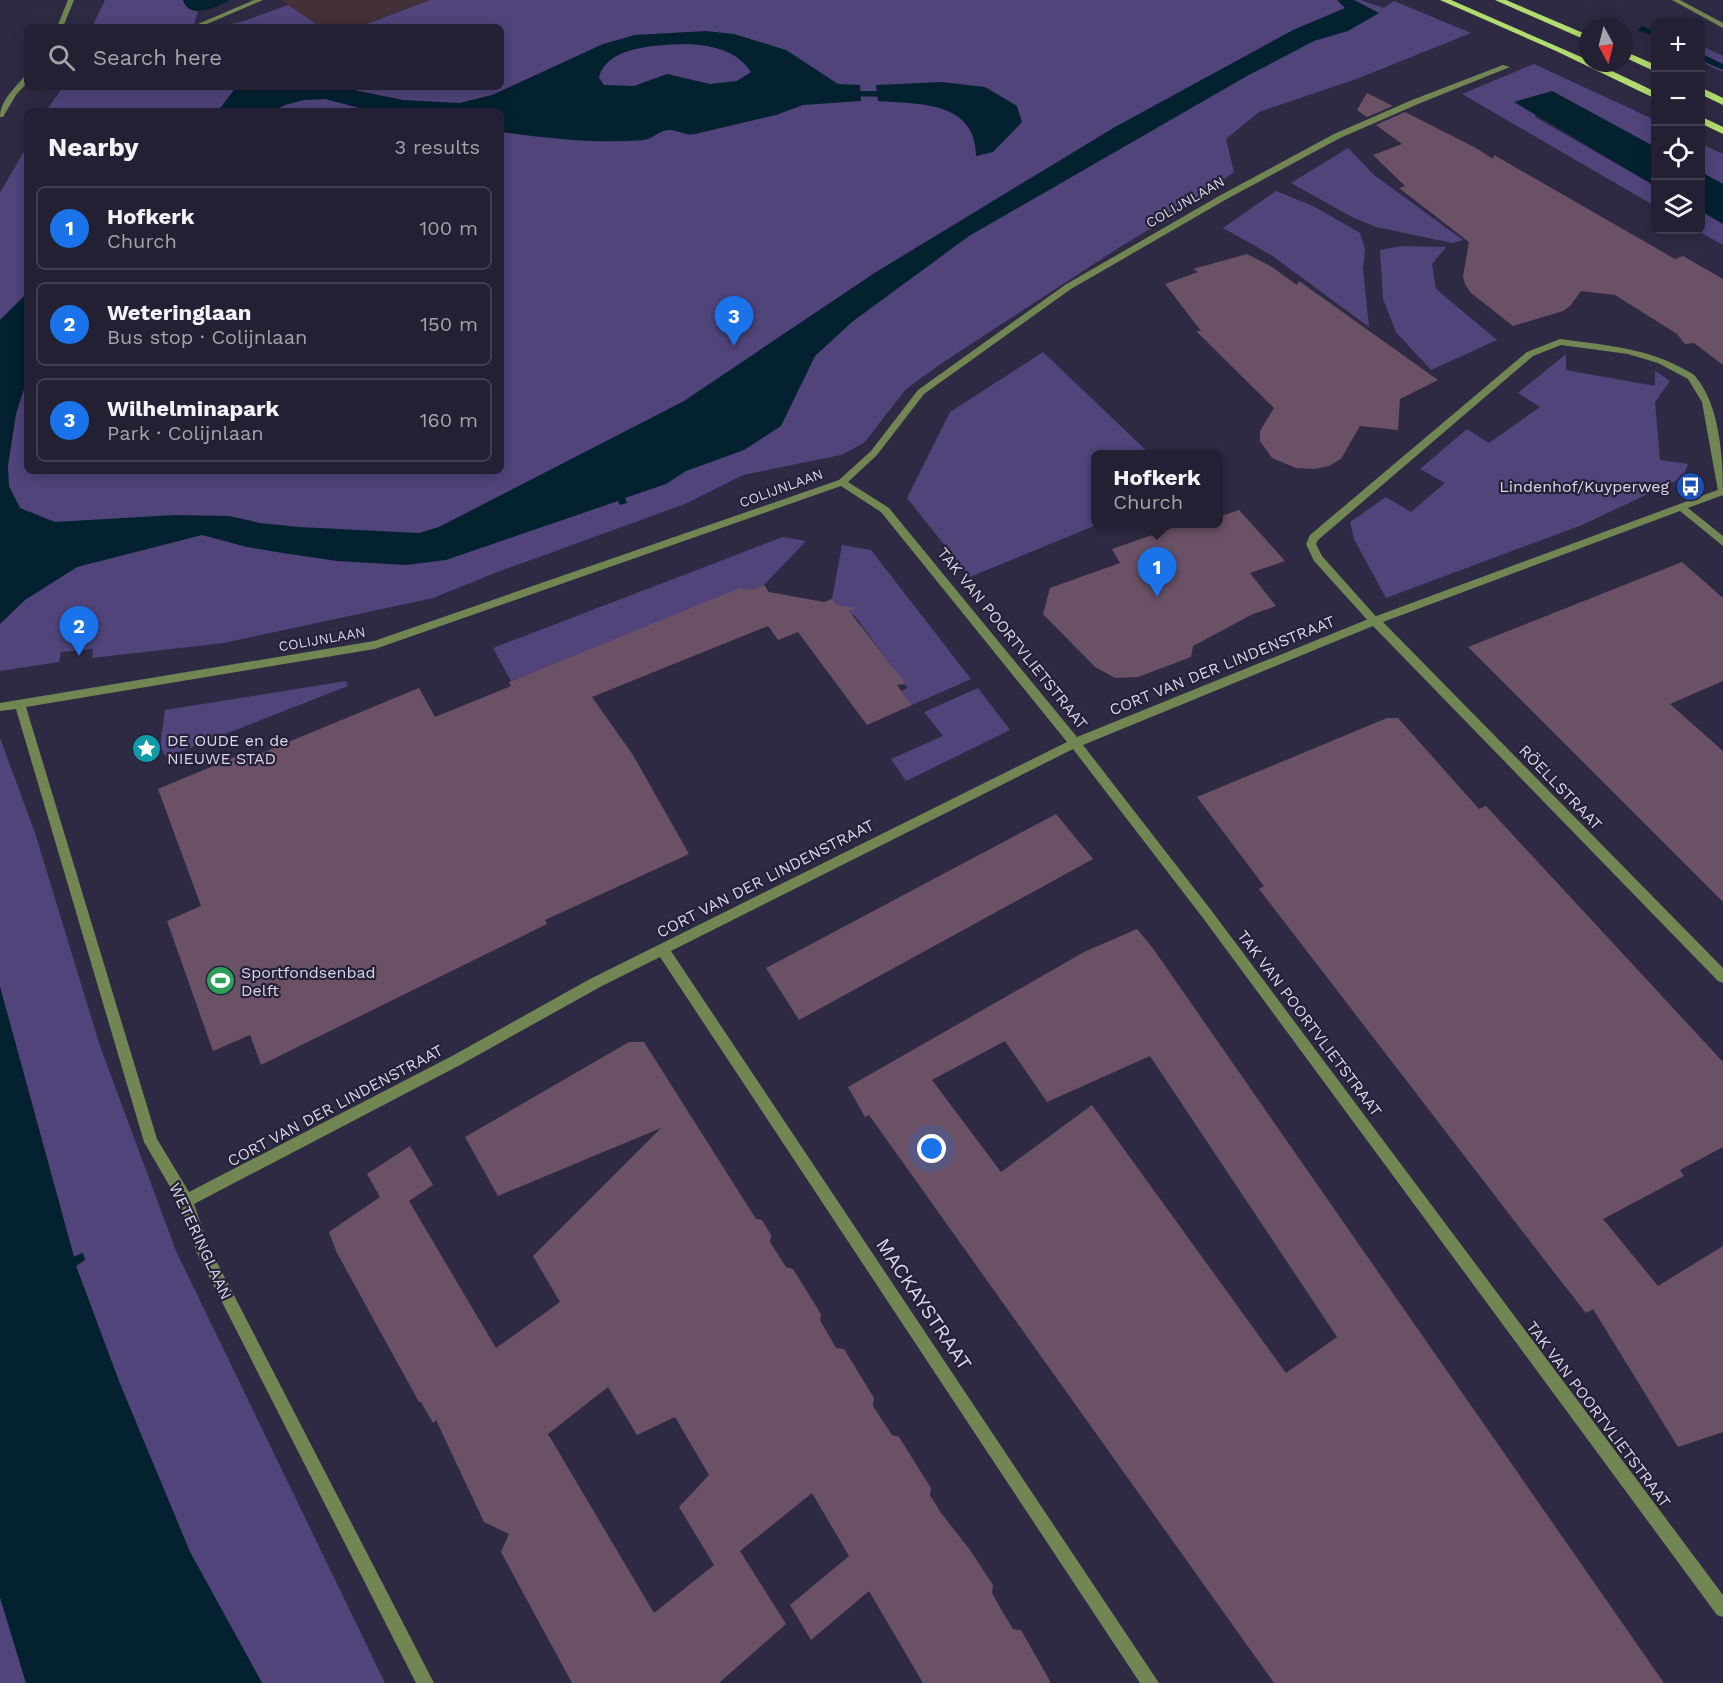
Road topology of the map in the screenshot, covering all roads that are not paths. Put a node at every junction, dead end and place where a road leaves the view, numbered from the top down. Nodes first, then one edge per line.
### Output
1 (71, 0) edge
2 (260, 0) edge
3 (1443, 0) edge
4 (1499, 0) edge
5 (1675, 0) edge
6 (61, 24) edge
7 (201, 24) edge
8 (1723, 26) edge
9 (1579, 34) edge
10 (1633, 58) edge
11 (1506, 67) dead end
12 (1651, 67) edge
13 (23, 87) edge
14 (1705, 92) edge
15 (1651, 94) edge
16 (1723, 102) edge
17 (0, 115) edge
18 (1705, 121) edge
19 (1723, 131) edge
20 (842, 482) junction
21 (1723, 491) edge
22 (1680, 506) junction
23 (1723, 542) edge
24 (1375, 621) junction
25 (20, 705) junction
26 (0, 707) edge
27 (1075, 743) junction
28 (662, 949) junction
29 (1723, 977) edge
30 (186, 1201) junction
31 (1723, 1609) edge
32 (425, 1683) edge
33 (1150, 1683) edge

1 - 6 street
2 - 7 street
3 - 15 main road
4 - 9 main road
5 - 8 street
10 - 12 main road
11 - 20 street, COLIJNLAAN
13 - 17 street
14 - 16 main road
18 - 19 main road
20 - 25 street, COLIJNLAAN
20 - 27 street, TAK VAN POORTVLIETSTRAAT
21 - 22 street, CORT VAN DER LINDENSTRAAT
21 - 24 street, CORT VAN DER LINDENSTRAAT
22 - 23 street
22 - 24 street, CORT VAN DER LINDENSTRAAT
24 - 27 street, CORT VAN DER LINDENSTRAAT
24 - 29 street, RÖELLSTRAAT
25 - 26 street, COLIJNLAAN
25 - 30 street, WETERINGLAAN
27 - 28 street, CORT VAN DER LINDENSTRAAT
27 - 31 street, TAK VAN POORTVLIETSTRAAT
28 - 30 street, CORT VAN DER LINDENSTRAAT
28 - 33 street, MACKAYSTRAAT
30 - 32 street, WETERINGLAAN

